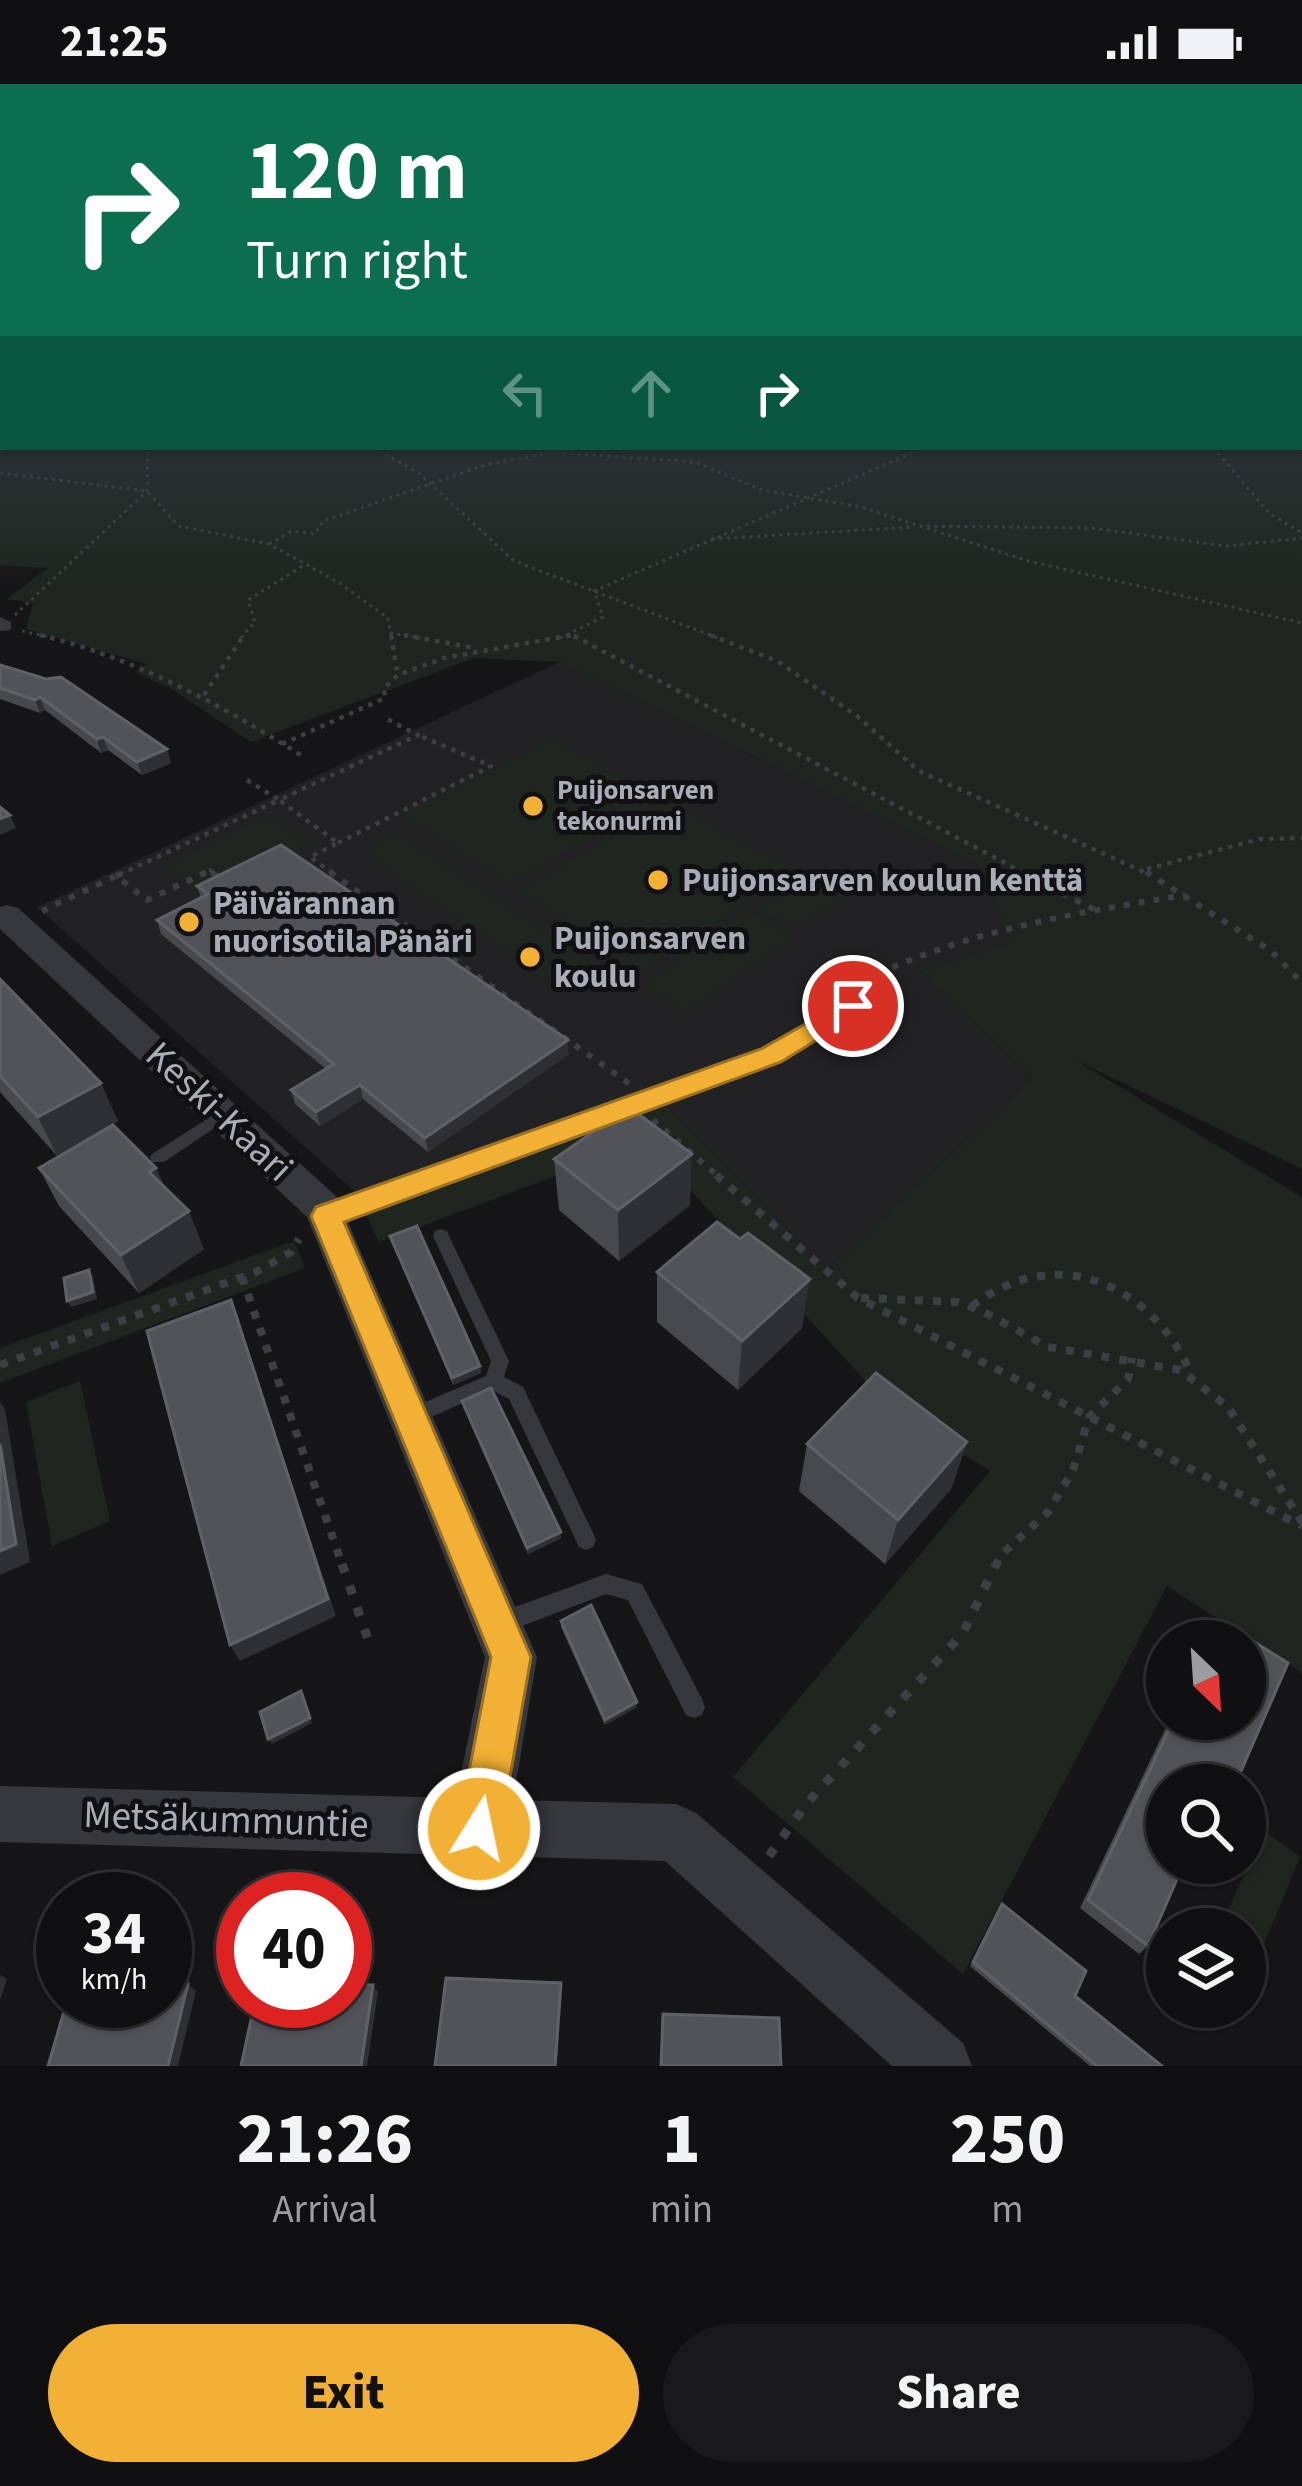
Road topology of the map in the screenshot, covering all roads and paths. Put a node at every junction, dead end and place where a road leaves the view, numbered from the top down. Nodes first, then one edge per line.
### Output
1 (148, 450) edge
2 (377, 450) edge
3 (552, 450) edge
4 (641, 450) edge
5 (918, 450) edge
6 (1216, 450) edge
7 (620, 454) junction
8 (0, 473) edge
9 (431, 484) junction
10 (147, 491) junction
11 (817, 496) junction
12 (920, 526) junction
13 (702, 539) junction
14 (1302, 539) edge
15 (269, 544) junction
16 (306, 564) junction
17 (594, 591) junction
18 (1302, 623) edge
19 (2, 624) edge
20 (391, 632) junction
21 (574, 636) junction
22 (478, 649) junction
23 (398, 676) junction
24 (204, 695) junction
25 (385, 718) dead end
26 (418, 735) junction
27 (282, 743) junction
28 (302, 755) dead end
29 (247, 780) dead end
30 (279, 800) junction
31 (1302, 838) edge
32 (338, 843) junction
33 (1144, 870) junction
34 (116, 876) junction
35 (229, 886) edge
36 (1188, 895) junction
37 (1095, 910) junction
38 (11, 914) edge
39 (1302, 983) edge
40 (850, 998) joint
41 (631, 1101) junction
42 (223, 1115) junction
43 (158, 1158) dead end
44 (325, 1212) junction
45 (441, 1236) dead end
46 (242, 1277) junction
47 (858, 1298) junction
48 (972, 1306) junction
49 (1132, 1358) junction
50 (0, 1365) edge
51 (1192, 1376) junction
52 (494, 1381) junction
53 (411, 1417) junction
54 (1089, 1417) junction
55 (1302, 1524) edge
56 (586, 1540) dead end
57 (498, 1624) junction
58 (372, 1651) dead end
59 (694, 1707) dead end
60 (0, 1814) edge
61 (479, 1829) junction
62 (767, 1859) dead end
63 (940, 2066) edge

1 - 10 path
2 - 9 path
3 - 7 path
3 - 9 path
4 - 7 path
5 - 11 path
6 - 14 path
7 - 11 path
8 - 10 path
9 - 15 path
9 - 17 path
10 - 15 path
10 - 19 path
11 - 12 path
11 - 13 path
12 - 13 path
12 - 14 path
12 - 18 path
13 - 17 path
15 - 16 path
16 - 20 path
16 - 24 path
17 - 21 path
17 - 33 path
19 - 24 path
20 - 22 path
20 - 23 path
21 - 22 path
21 - 37 path
22 - 23 path
23 - 27 path
24 - 27 path
25 - 26 path
26 - 30 path
26 - 32 path
27 - 28 path
29 - 30 path
30 - 32 path
30 - 34 path
31 - 33 path
32 - 41 path
33 - 36 path
34 - 35 path
34 - 38 path
36 - 37 path
36 - 39 path
37 - 40 path
38 - 42 street, Keski-Kaari
40 - 41 lane
41 - 44 lane
41 - 47 path
42 - 43 lane
42 - 44 street, Keski-Kaari
44 - 46 path
44 - 53 street, Keski-Kaari
45 - 52 lane
46 - 50 path
46 - 58 path
47 - 48 path
47 - 54 path
48 - 49 path
48 - 51 path
49 - 51 path
49 - 54 path
51 - 55 path
52 - 53 lane
52 - 56 lane
53 - 57 street, Keski-Kaari
54 - 55 path
54 - 62 path
57 - 59 lane
57 - 61 street, Keski-Kaari
60 - 61 street, Metsäkummuntie
61 - 63 street, Metsäkummuntie

